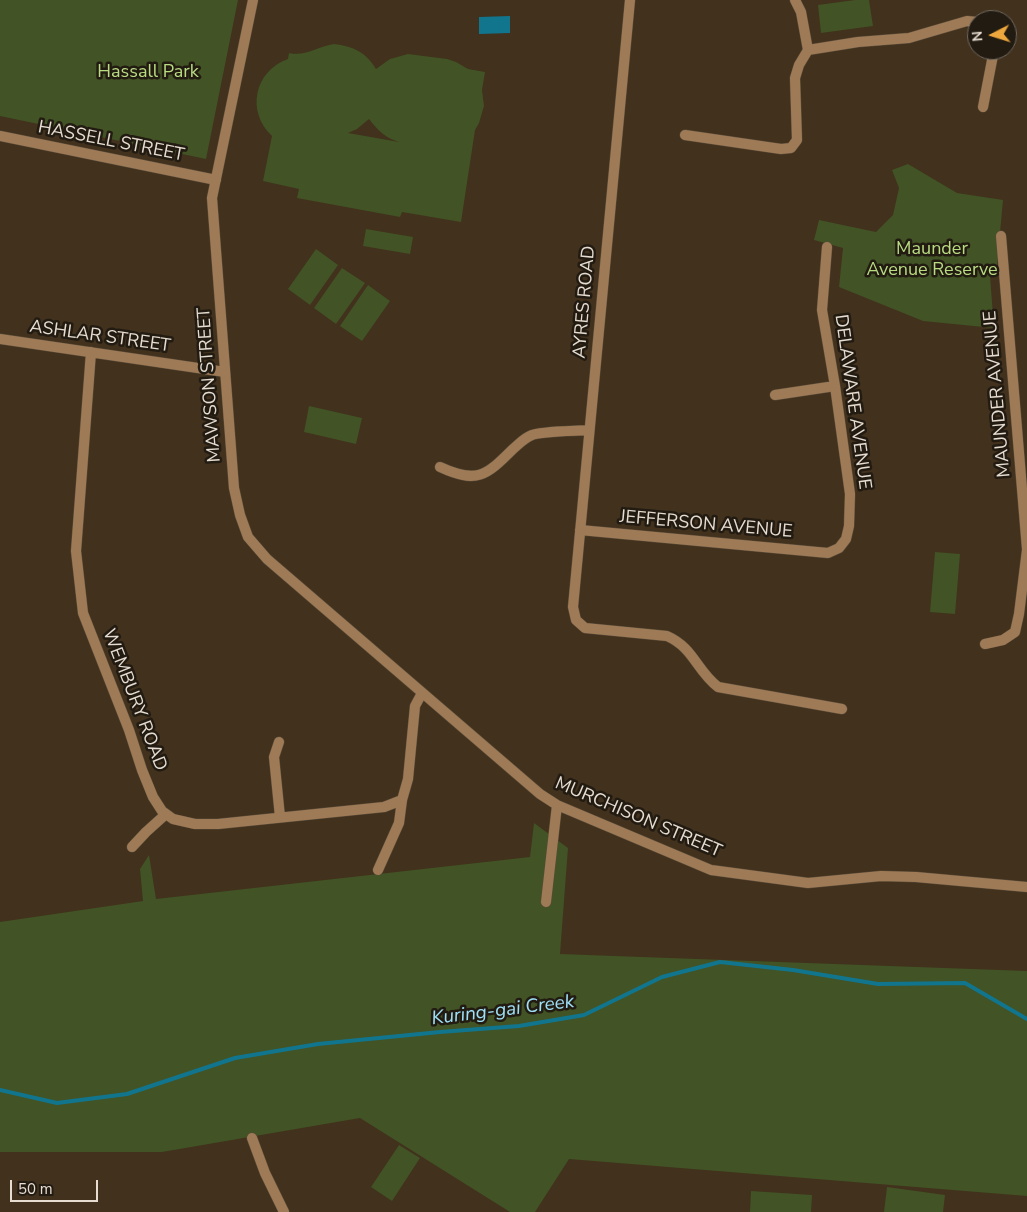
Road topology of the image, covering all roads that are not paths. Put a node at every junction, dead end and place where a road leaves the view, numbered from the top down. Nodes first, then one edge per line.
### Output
1 (253, 0) edge
2 (630, 0) edge
3 (795, 0) edge
4 (967, 21) edge
5 (808, 50) junction
6 (992, 60) edge
7 (983, 107) dead end
8 (685, 135) dead end
9 (0, 136) edge
10 (216, 180) junction
11 (1001, 236) dead end
12 (827, 247) dead end
13 (0, 339) edge
14 (91, 352) junction
15 (225, 372) junction
16 (835, 386) junction
17 (775, 395) dead end
18 (589, 430) junction
19 (440, 467) dead end
20 (580, 530) junction
21 (1027, 550) edge
22 (828, 553) joint
23 (985, 644) dead end
24 (422, 693) junction
25 (842, 709) dead end
26 (279, 742) dead end
27 (402, 800) junction
28 (557, 805) junction
29 (166, 814) junction
30 (280, 817) junction
31 (132, 847) dead end
32 (378, 870) dead end
33 (1027, 887) edge
34 (546, 902) dead end
35 (252, 1138) dead end
36 (284, 1212) edge

1 - 10 street, MAWSON STREET
2 - 18 street, AYRES ROAD
3 - 5 street
4 - 5 street
5 - 8 street
6 - 7 street
9 - 10 street, HASSELL STREET
10 - 15 street, MAWSON STREET
11 - 21 street, MAUNDER AVENUE
12 - 16 street, DELAWARE AVENUE
13 - 14 street, ASHLAR STREET
14 - 15 street, ASHLAR STREET
14 - 29 street, WEMBURY ROAD
15 - 24 street, MAWSON STREET
16 - 17 street
16 - 22 street, DELAWARE AVENUE
18 - 19 street
18 - 20 street, AYRES ROAD
20 - 22 street, JEFFERSON AVENUE
20 - 25 street, AYRES ROAD
21 - 23 street, MAUNDER AVENUE
24 - 27 street
24 - 28 street, MURCHISON STREET
26 - 30 street
27 - 30 street
27 - 32 street
28 - 33 street, MURCHISON STREET
28 - 34 street
29 - 30 street
29 - 31 street
35 - 36 street

